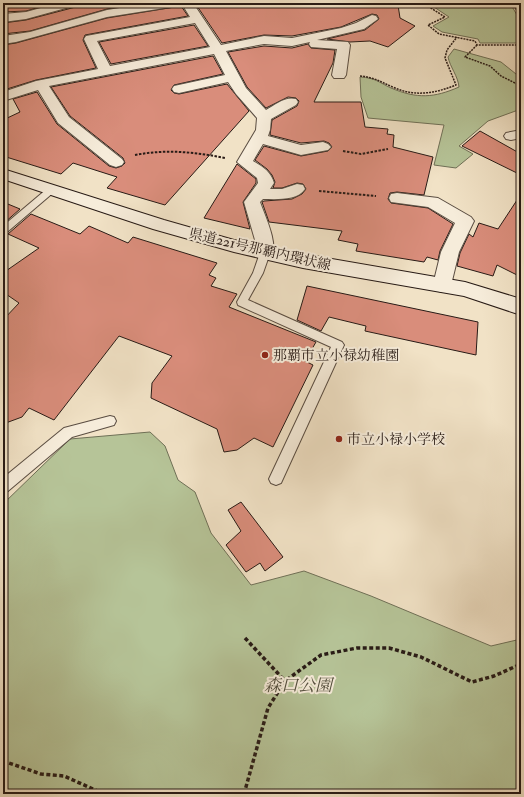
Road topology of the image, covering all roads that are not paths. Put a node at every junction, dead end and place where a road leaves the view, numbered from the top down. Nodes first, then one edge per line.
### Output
1 (73, 3) edge
2 (177, 3) edge
3 (187, 3) edge
4 (518, 3) edge
5 (521, 8) edge
6 (3, 18) edge
7 (198, 19) junction
8 (372, 19) dead end
9 (3, 40) edge
10 (292, 42) junction
11 (218, 49) junction
12 (106, 71) junction
13 (339, 75) road end
14 (232, 77) junction
15 (41, 84) junction
16 (179, 89) dead end
17 (3, 96) edge
18 (292, 102) dead end
19 (264, 117) junction
20 (259, 138) junction
21 (322, 147) road end
22 (116, 162) road end
23 (3, 174) edge
24 (297, 188) road end
25 (50, 190) junction
26 (258, 194) junction
27 (397, 198) road end
28 (3, 231) edge
29 (265, 253) junction
30 (442, 285) junction
31 (521, 306) edge
32 (110, 420) dead end
33 (276, 479) dead end
34 (3, 486) edge

1 - 6 street
2 - 9 street
3 - 7 street
4 - 5 street
7 - 11 street
7 - 12 street
8 - 10 street
10 - 11 street
10 - 13 street
11 - 12 street
11 - 14 street
12 - 15 street
14 - 16 street
14 - 19 street
15 - 17 street
15 - 22 street
18 - 19 street
19 - 20 street
20 - 21 street
20 - 26 street
23 - 25 street, 県道221号那覇内環状線
24 - 26 street
25 - 28 lane
25 - 29 street, 県道221号那覇内環状線
26 - 29 street
27 - 30 street
29 - 30 street, 県道221号那覇内環状線
29 - 33 lane
30 - 31 street, 県道221号那覇内環状線
32 - 34 lane

